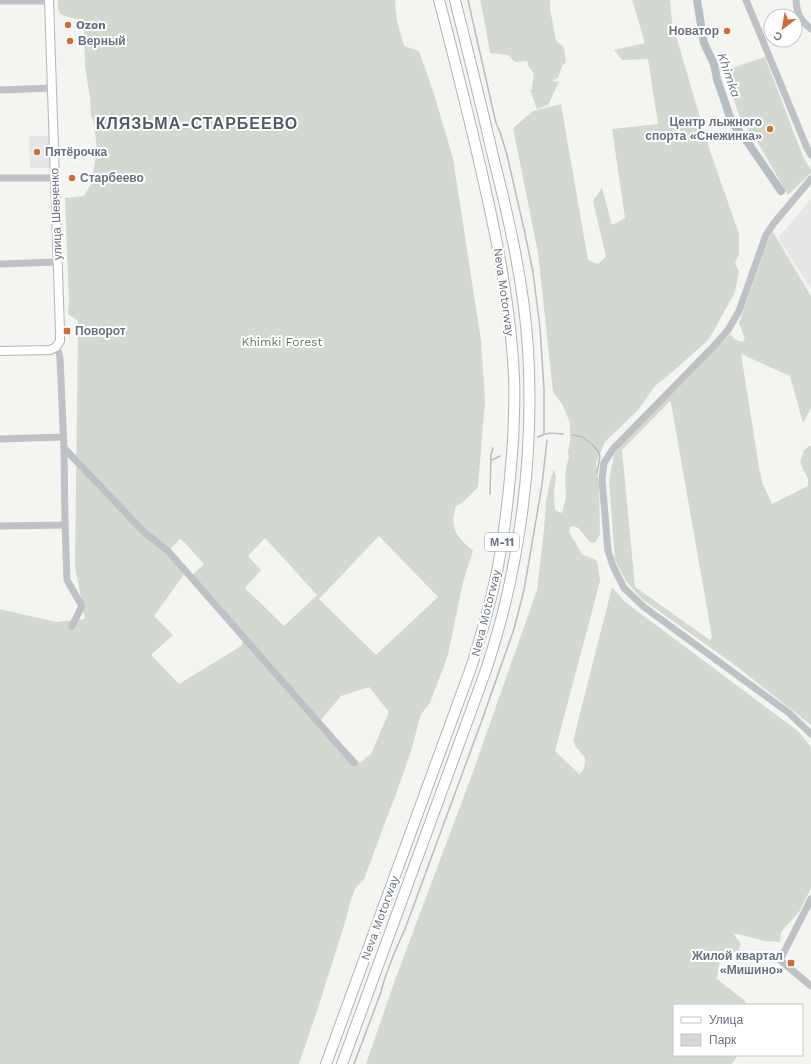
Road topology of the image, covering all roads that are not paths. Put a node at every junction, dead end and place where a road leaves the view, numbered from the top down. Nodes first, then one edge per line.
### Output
1 (49, 0) edge
2 (439, 0) edge
3 (455, 0) edge
4 (746, 0) edge
5 (796, 0) edge
6 (0, 1) edge
7 (811, 29) edge
8 (52, 88) junction
9 (0, 90) edge
10 (811, 154) edge
11 (0, 178) edge
12 (55, 178) junction
13 (811, 179) edge
14 (58, 262) junction
15 (0, 264) edge
16 (56, 347) junction
17 (0, 351) edge
18 (63, 437) junction
19 (0, 439) edge
20 (64, 448) junction
21 (65, 525) junction
22 (0, 526) edge
23 (72, 626) dead end
24 (811, 734) edge
25 (354, 763) dead end
26 (811, 899) edge
27 (811, 986) edge
28 (326, 1064) edge
29 (342, 1064) edge

1 - 6 street
1 - 8 main road, улица Шевченко
2 - 28 highway, Neva Motorway / М-11
3 - 29 highway, Neva Motorway / М-11
4 - 10 street
5 - 7 street
8 - 9 street
8 - 12 main road, улица Шевченко
11 - 12 street
12 - 14 main road, улица Шевченко
13 - 24 street
14 - 15 street
14 - 16 main road, улица Шевченко
16 - 17 main road
16 - 18 street
18 - 19 street
18 - 20 street
20 - 21 street
20 - 25 street
21 - 22 street
21 - 23 street
26 - 27 street

